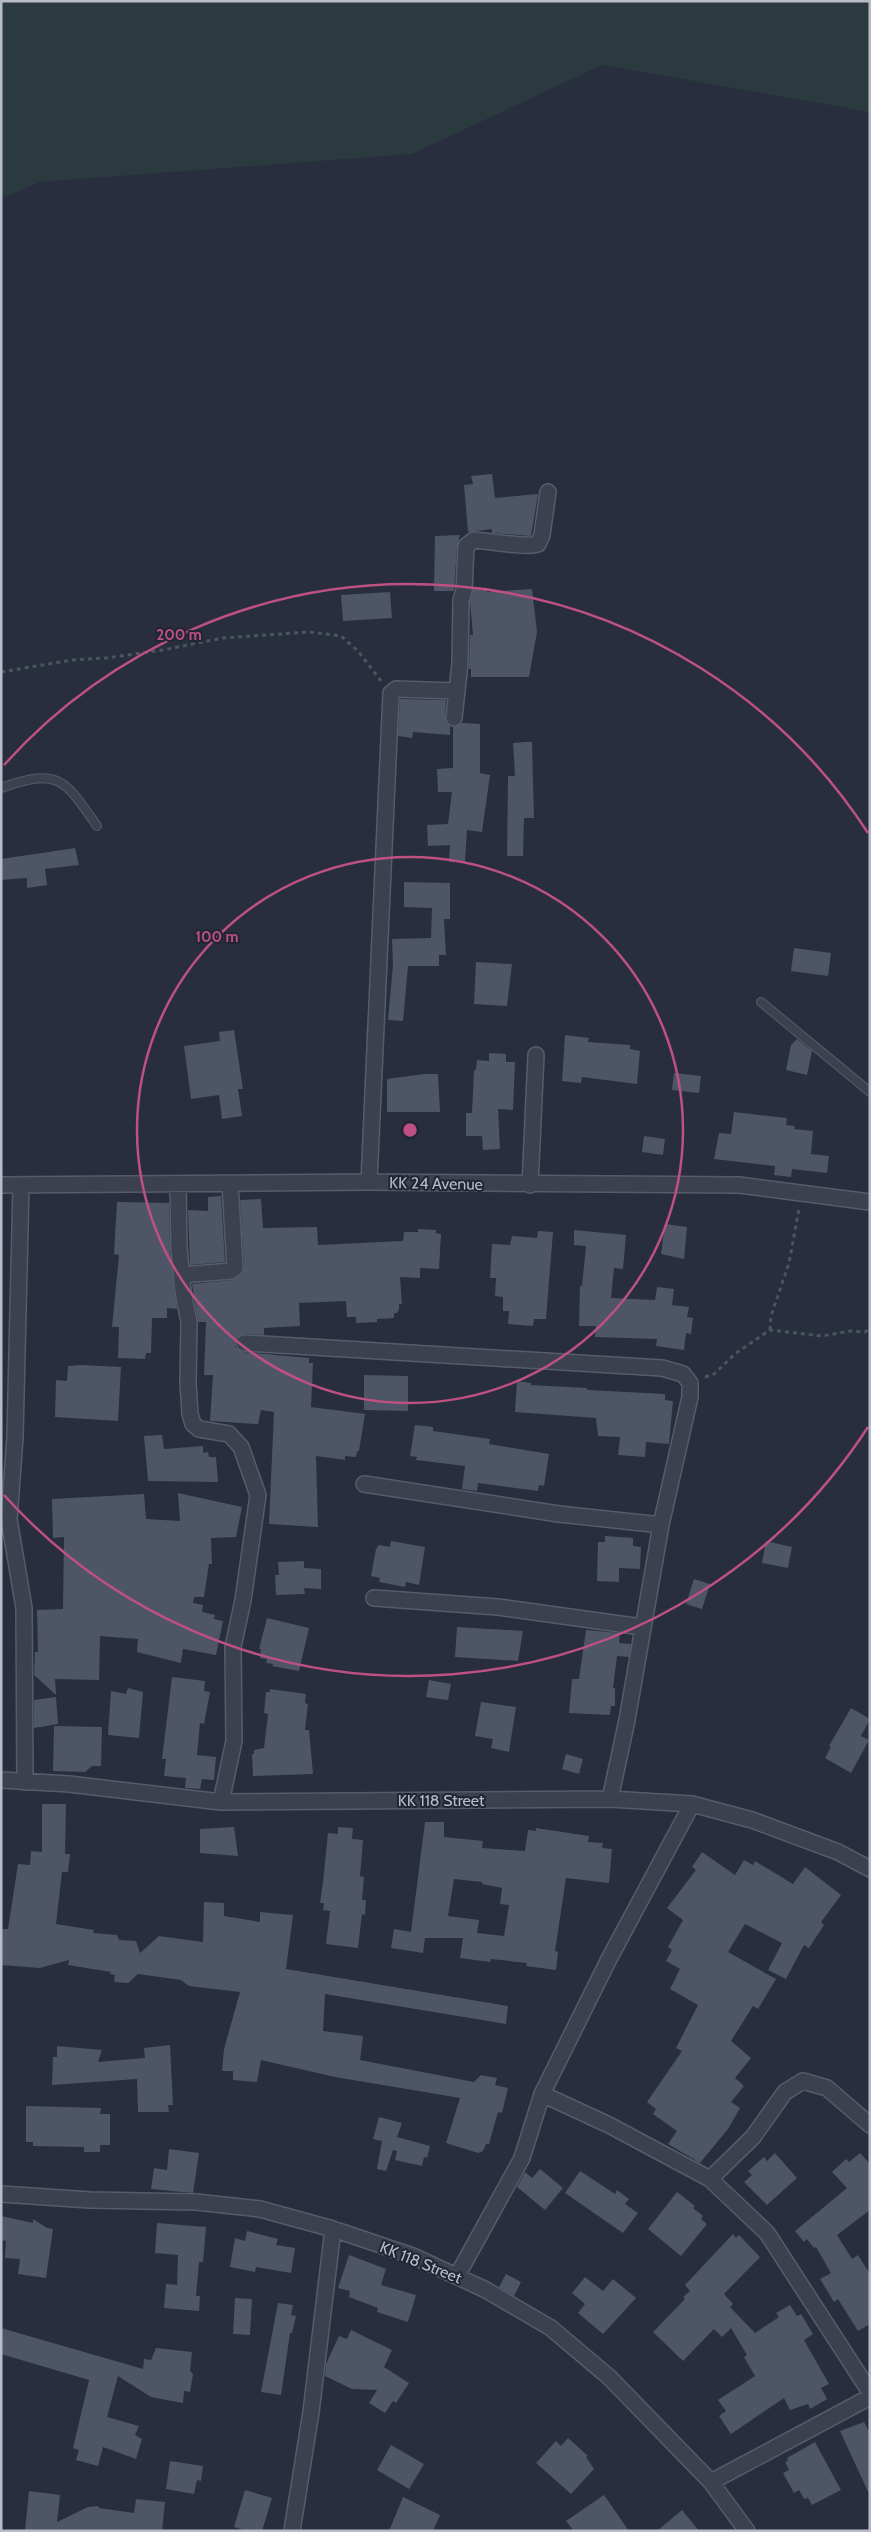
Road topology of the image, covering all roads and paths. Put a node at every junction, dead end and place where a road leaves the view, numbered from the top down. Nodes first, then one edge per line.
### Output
1 (548, 492) dead end
2 (1, 672) edge
3 (457, 691) junction
4 (390, 694) junction
5 (454, 718) dead end
6 (1, 788) edge
7 (97, 826) dead end
8 (761, 1002) dead end
9 (536, 1055) dead end
10 (870, 1092) edge
11 (369, 1182) junction
12 (178, 1184) junction
13 (230, 1184) junction
14 (1, 1185) edge
15 (530, 1185) junction
16 (21, 1186) junction
17 (801, 1193) junction
18 (870, 1202) edge
19 (182, 1275) junction
20 (870, 1328) edge
21 (770, 1330) junction
22 (244, 1343) dead end
23 (690, 1383) junction
24 (8, 1437) edge
25 (364, 1484) dead end
26 (661, 1525) junction
27 (374, 1598) dead end
28 (642, 1626) junction
29 (1, 1780) edge
30 (26, 1782) junction
31 (610, 1799) junction
32 (221, 1802) junction
33 (692, 1804) junction
34 (870, 1869) edge
35 (542, 2094) junction
36 (870, 2125) edge
37 (710, 2179) junction
38 (1, 2194) edge
39 (333, 2230) junction
40 (457, 2276) junction
41 (870, 2392) edge
42 (870, 2397) edge
43 (711, 2482) junction
44 (292, 2531) edge
45 (747, 2531) edge

1 - 3 street
2 - 4 path
3 - 4 street
3 - 5 street
4 - 11 street
6 - 7 lane
8 - 10 lane
9 - 15 street
11 - 13 street, KK 24 Avenue
11 - 15 street, KK 24 Avenue
12 - 13 street, KK 24 Avenue
12 - 16 street, KK 24 Avenue
12 - 19 street
13 - 19 street
14 - 16 street, KK 24 Avenue
15 - 17 street, KK 24 Avenue
16 - 24 street
17 - 18 street, KK 24 Avenue
17 - 21 path
19 - 32 street
20 - 21 path
21 - 23 path
22 - 23 street
23 - 26 street
24 - 30 street
25 - 26 street
26 - 28 street
27 - 28 street
28 - 31 street
29 - 30 street, KK 118 Street
30 - 32 street, KK 118 Street
31 - 32 street, KK 118 Street
31 - 33 street, KK 118 Street
33 - 34 street, KK 118 Street
33 - 35 street
35 - 37 street
35 - 40 street
36 - 37 street
37 - 41 street
38 - 39 street, KK 118 Street
39 - 40 street, KK 118 Street
39 - 44 street
40 - 43 street, KK 118 Street
42 - 43 street
43 - 45 street, KK 118 Street

